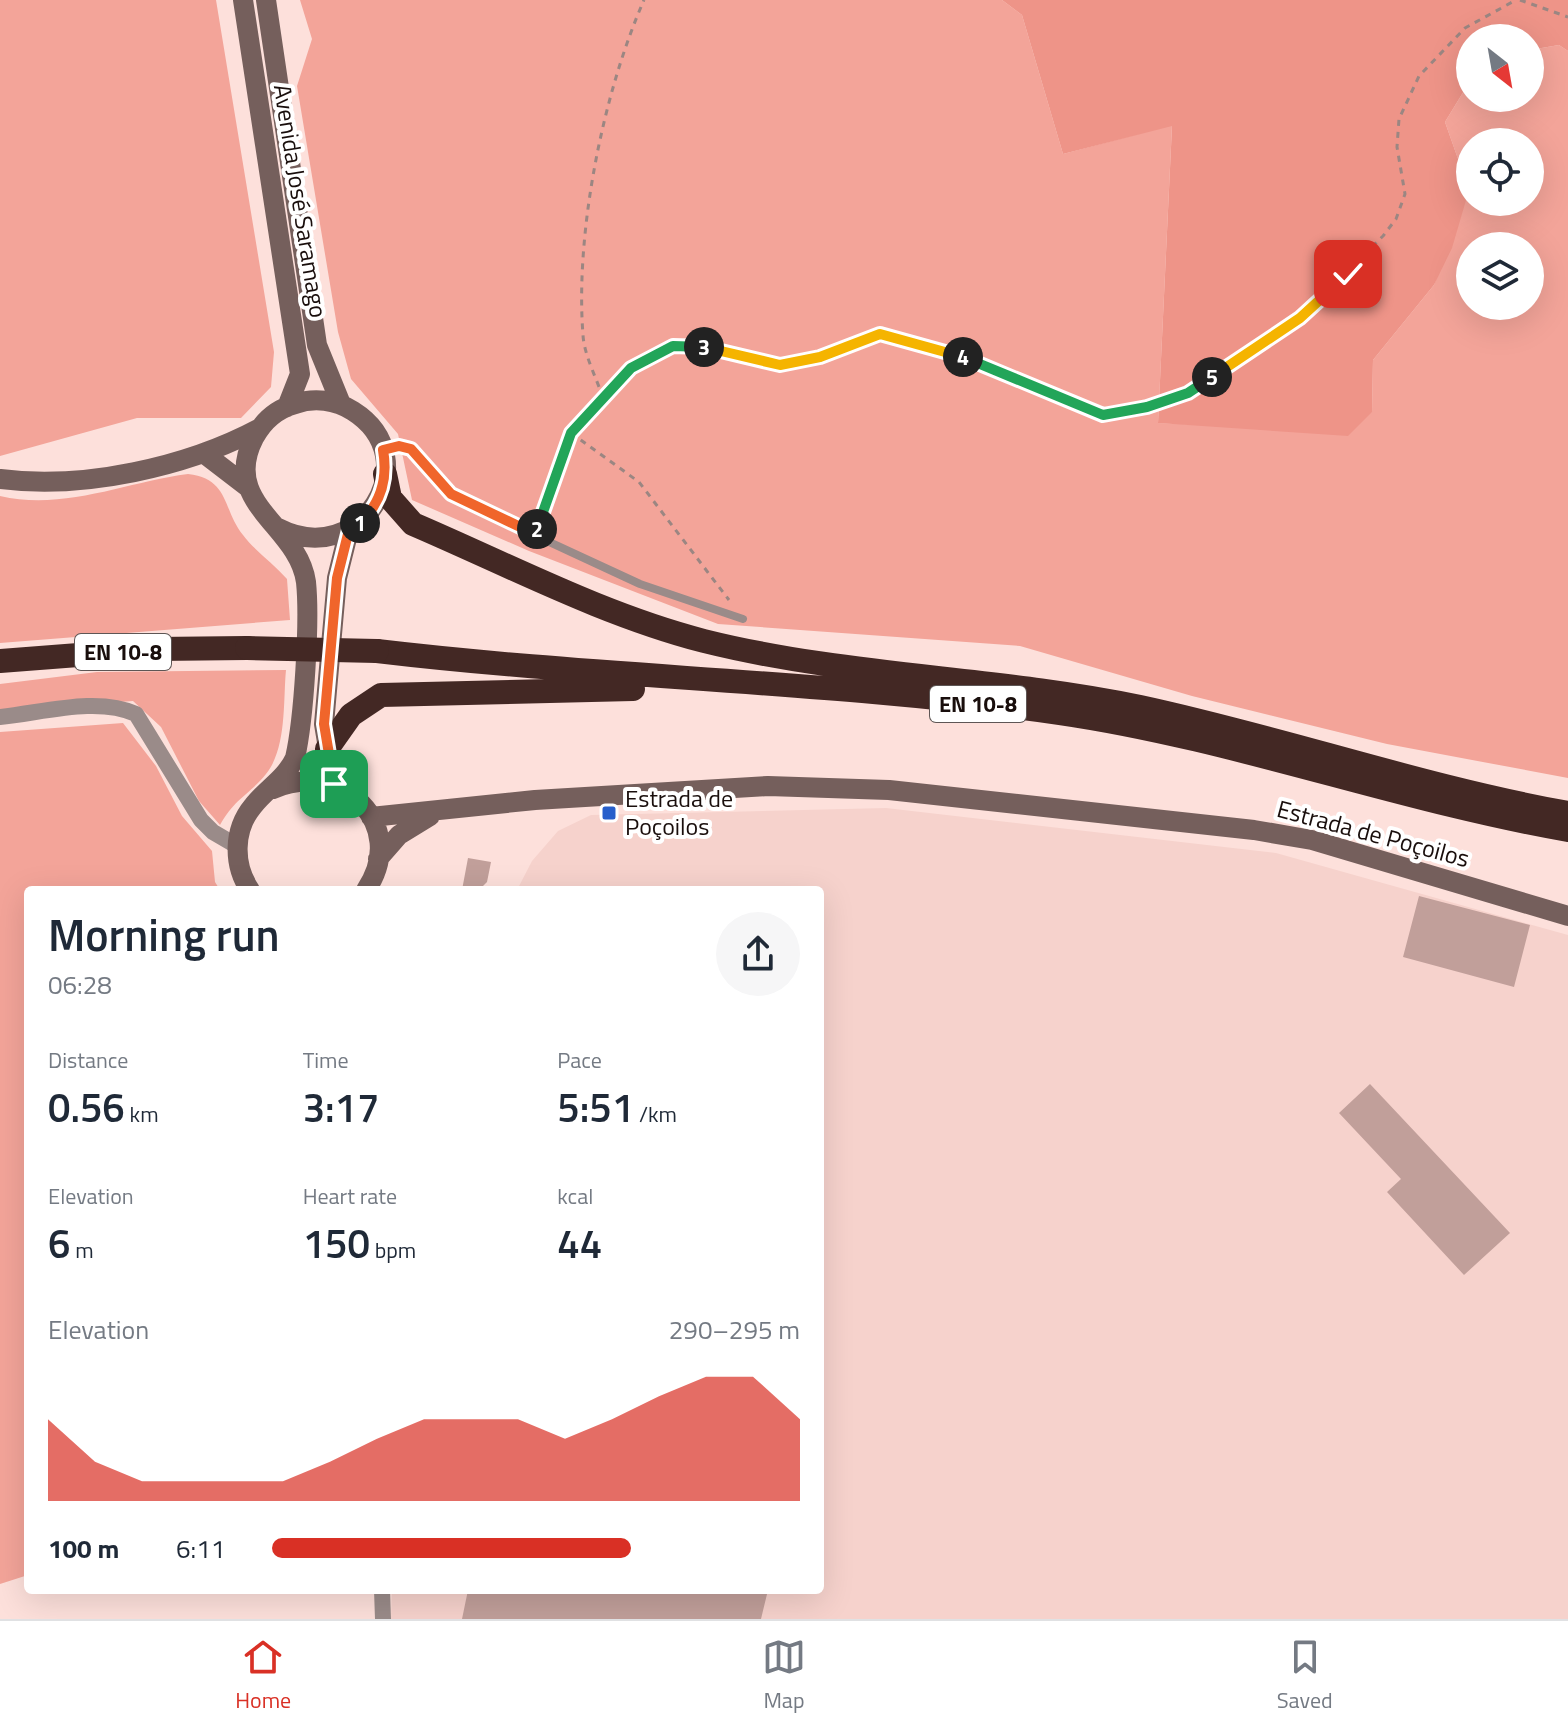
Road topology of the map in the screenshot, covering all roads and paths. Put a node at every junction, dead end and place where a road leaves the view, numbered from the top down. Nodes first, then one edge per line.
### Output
1 (243, 0) edge
2 (266, 0) edge
3 (644, 0) edge
4 (1518, 0) edge
5 (1568, 17) edge
6 (603, 398) junction
7 (341, 404) junction
8 (287, 407) junction
9 (260, 428) junction
10 (571, 433) junction
11 (206, 455) junction
12 (384, 462) junction
13 (0, 479) edge
14 (249, 488) junction
15 (278, 528) junction
16 (349, 530) junction
17 (535, 534) junction
18 (743, 619) joint
19 (0, 661) edge
20 (868, 682) junction
21 (0, 717) edge
22 (327, 749) junction
23 (334, 784) junction
24 (270, 790) junction
25 (444, 808) junction
26 (1568, 813) edge
27 (371, 817) junction
28 (1568, 830) edge
29 (237, 846) junction
30 (378, 859) junction
31 (248, 886) edge
32 (369, 886) edge
33 (1568, 916) edge
34 (382, 1594) edge
35 (383, 1619) edge

1 - 8 main road, Avenida José Saramago
2 - 7 main road, Avenida José Saramago
3 - 6 path
4 - 5 path
4 - 6 path
6 - 10 path
7 - 8 main road
7 - 12 main road
8 - 9 main road
9 - 11 main road
9 - 14 main road
10 - 17 path
10 - 18 path
11 - 13 main road
11 - 14 main road
12 - 16 main road
12 - 17 lane
12 - 20 highway
14 - 15 main road
15 - 16 main road
15 - 24 main road
16 - 22 main road
17 - 18 lane
19 - 20 highway, EN 10-8, bridge
20 - 22 highway
20 - 26 highway, EN 10-8
20 - 28 highway, EN 10-8
21 - 29 street
22 - 23 main road
23 - 24 main road
23 - 27 main road
24 - 29 main road
25 - 27 main road, Estrada de Poçoilos
25 - 30 main road, Estrada de Poçoilos
25 - 33 main road, Estrada de Poçoilos
27 - 30 main road, Estrada de Poçoilos
29 - 31 main road
30 - 32 main road, Estrada de Poçoilos
34 - 35 street

